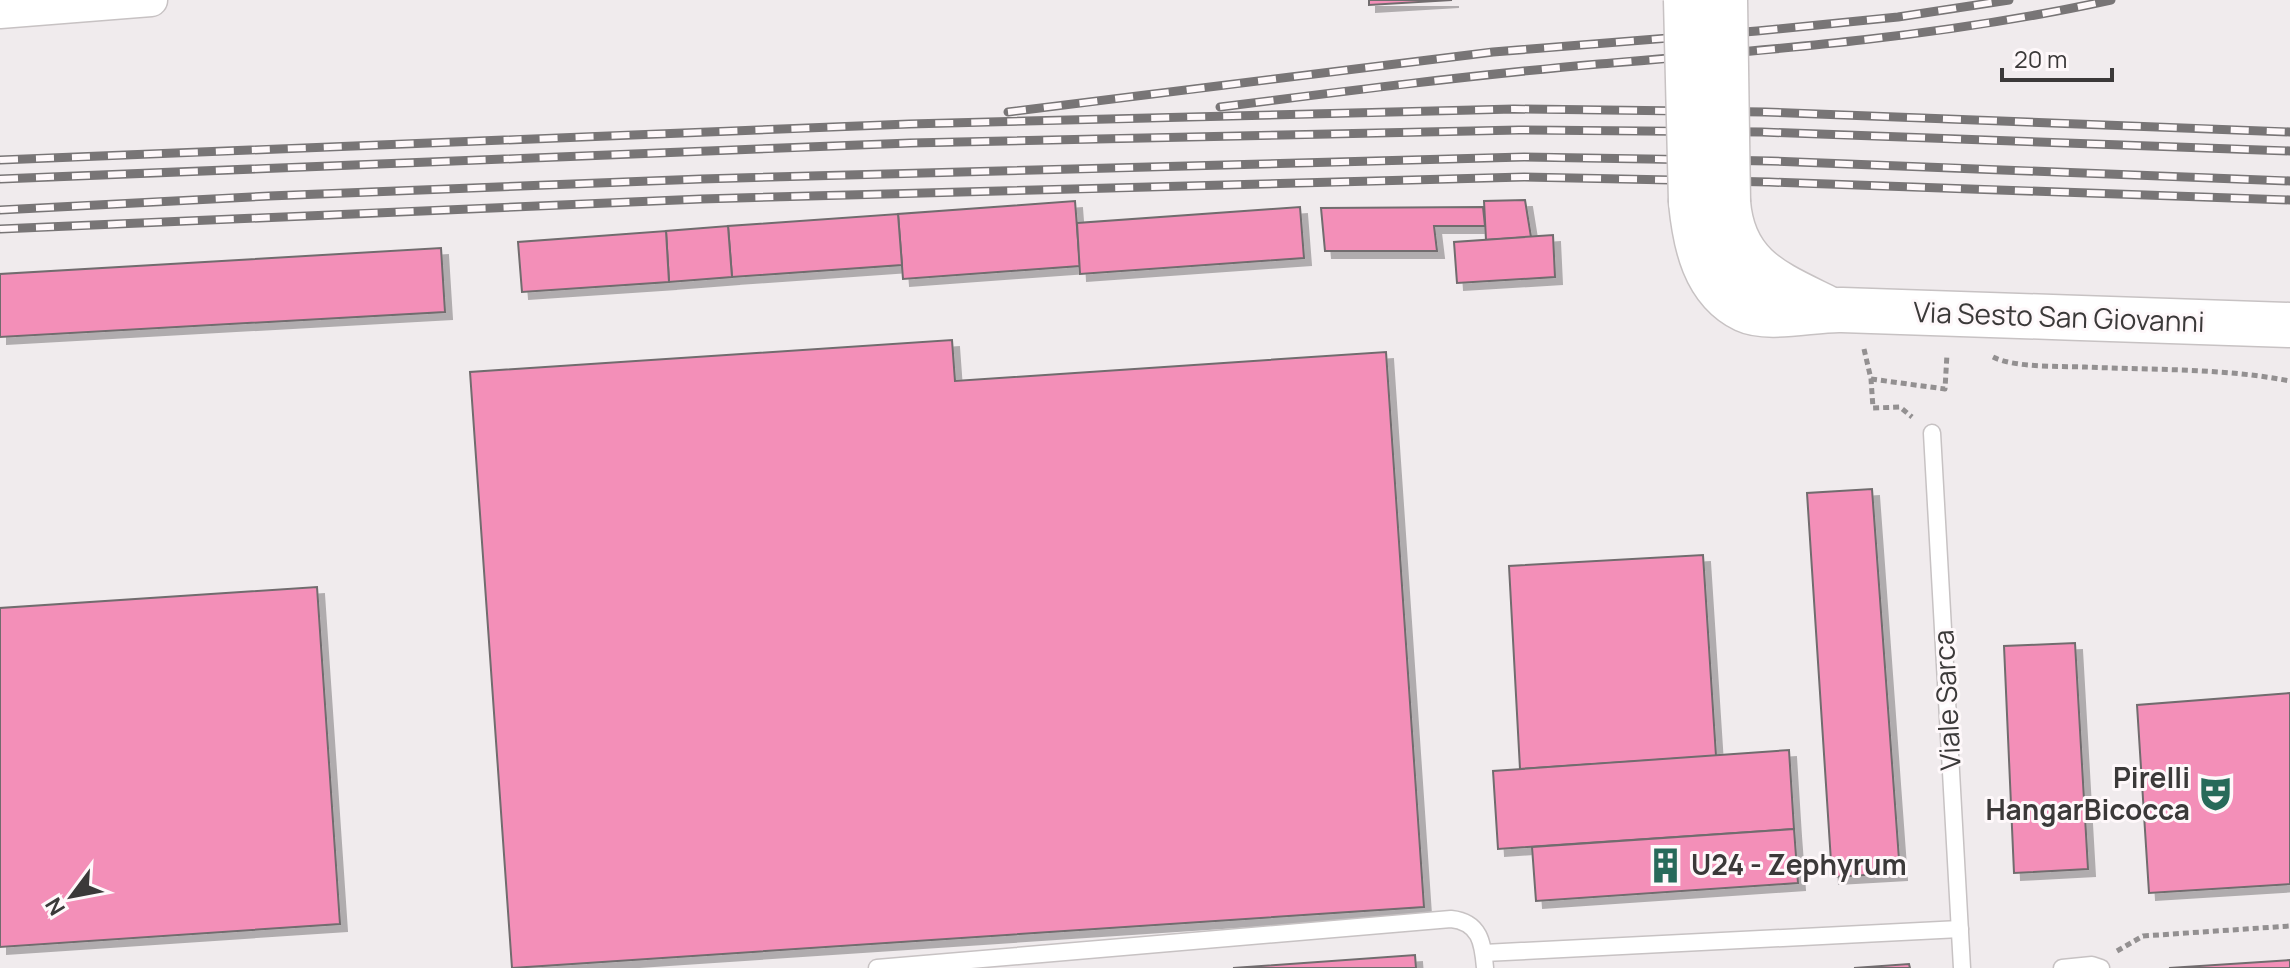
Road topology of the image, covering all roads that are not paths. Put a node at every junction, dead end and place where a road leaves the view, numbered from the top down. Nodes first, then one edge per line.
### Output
1 (151, 0) edge
2 (1686, 0) edge
3 (1725, 0) edge
4 (0, 12) edge
5 (1709, 202) junction
6 (2290, 325) edge
7 (1932, 433) road end
8 (1960, 929) junction
9 (1485, 960) edge
10 (2097, 967) edge
11 (877, 968) edge
12 (1962, 968) edge
13 (2062, 968) edge

1 - 4 street
2 - 5 street, bridge
3 - 5 street, bridge
5 - 6 street, Via Sesto San Giovanni
7 - 8 lane, Viale Sarca
8 - 9 lane
8 - 12 lane, Viale Sarca
9 - 11 lane
10 - 13 lane

